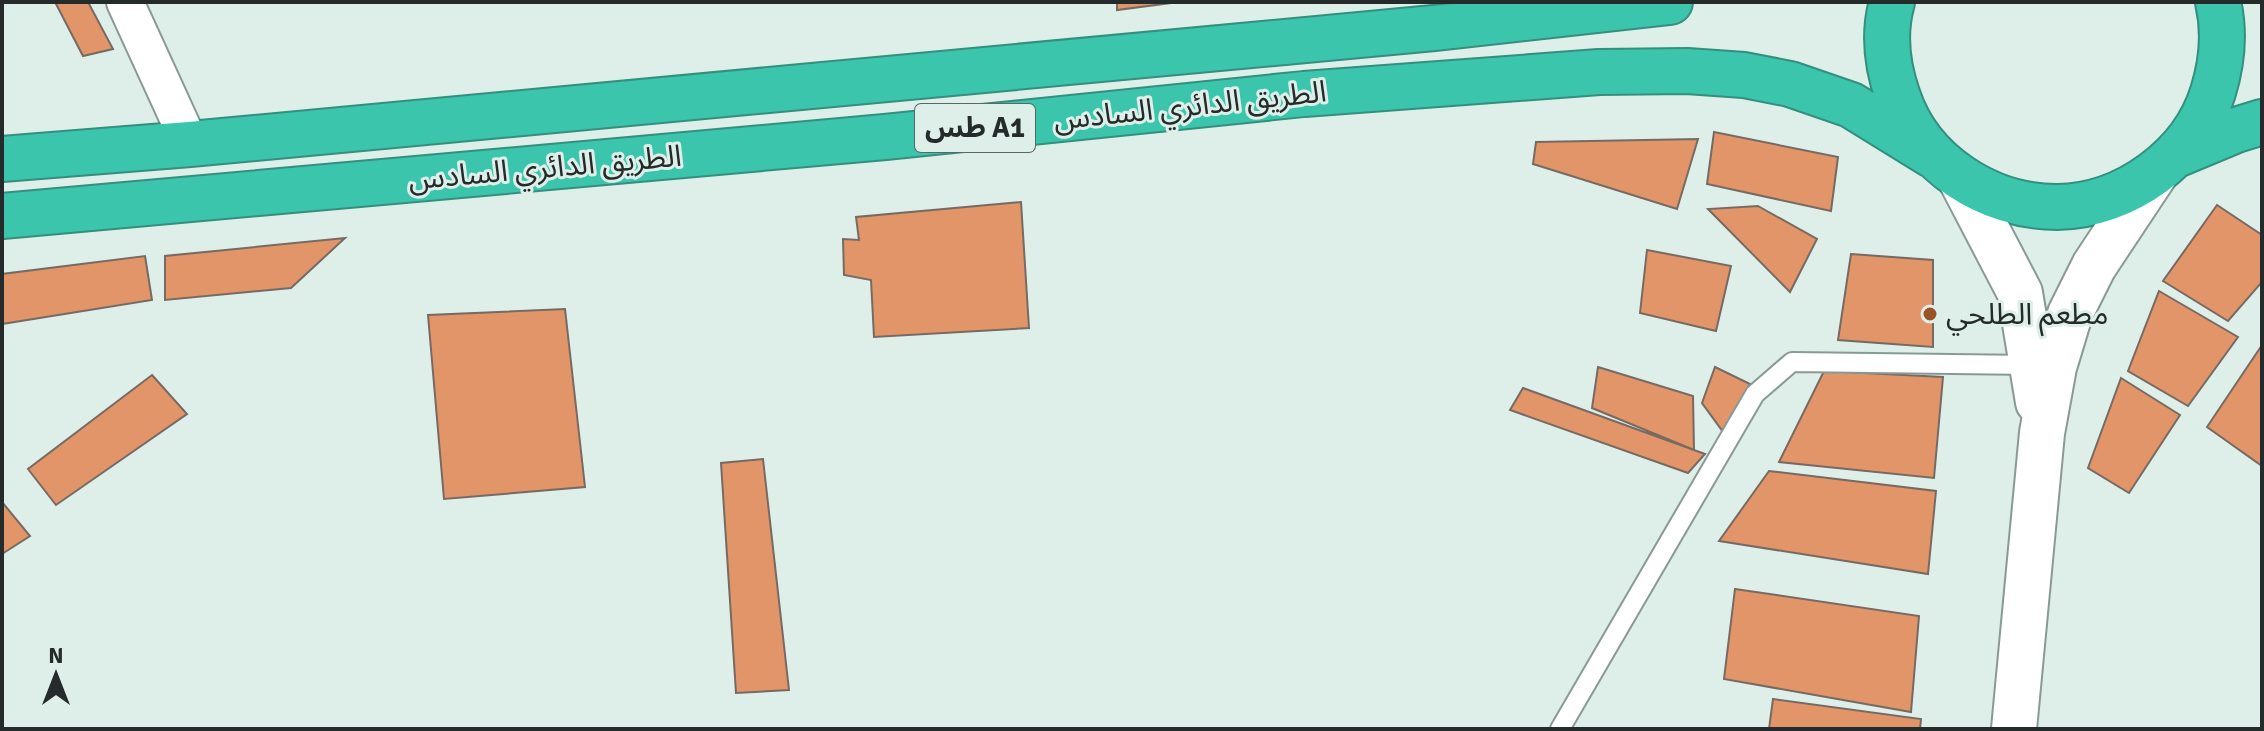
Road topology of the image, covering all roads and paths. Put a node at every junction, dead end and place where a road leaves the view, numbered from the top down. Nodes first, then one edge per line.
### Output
1 (125, 2) edge
2 (1670, 2) edge
3 (1892, 2) edge
4 (2218, 2) edge
5 (2262, 122) edge
6 (190, 144) junction
7 (2, 159) edge
8 (2166, 164) junction
9 (1946, 166) junction
10 (2, 216) edge
11 (2032, 365) junction
12 (2042, 433) junction
13 (1560, 729) edge
14 (2014, 729) edge

1 - 6 street
2 - 6 highway, الطريق الدائري السادس / طس A1
3 - 9 highway
4 - 8 highway, الطريق الدائري السادس
5 - 8 highway, الطريق الدائري السادس
6 - 7 highway, الطريق الدائري السادس / طس A1
8 - 9 highway, الطريق الدائري السادس
8 - 12 main road
9 - 10 highway, الطريق الدائري السادس / طس A1
9 - 11 main road
11 - 12 main road
11 - 13 lane
12 - 14 main road

